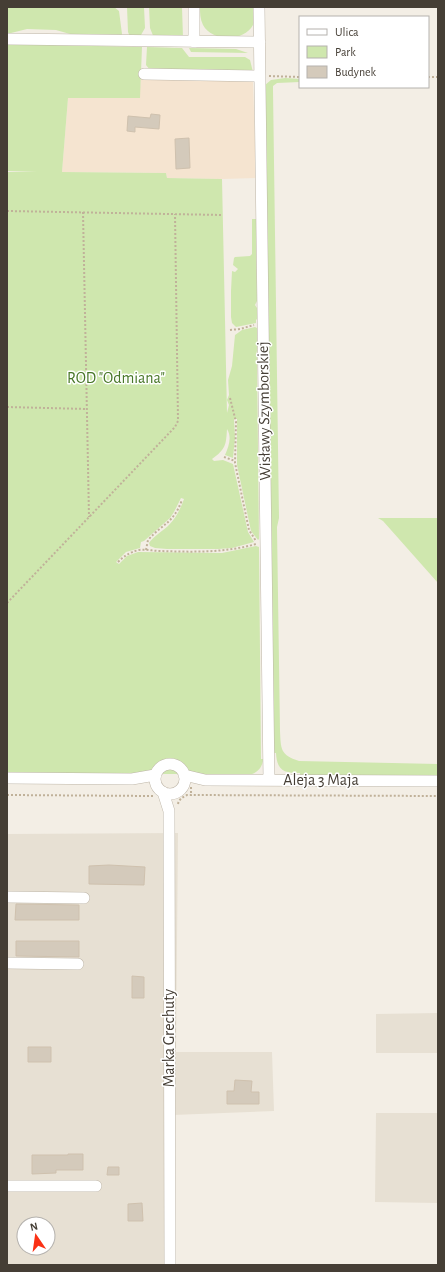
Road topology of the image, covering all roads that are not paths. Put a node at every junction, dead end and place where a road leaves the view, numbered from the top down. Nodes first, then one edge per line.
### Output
1 (194, 7) edge
2 (259, 7) edge
3 (7, 39) edge
4 (194, 42) junction
5 (260, 42) junction
6 (144, 74) dead end
7 (260, 76) junction
8 (7, 778) edge
9 (269, 780) junction
10 (438, 781) edge
11 (158, 788) junction
12 (183, 788) junction
13 (169, 811) junction
14 (7, 897) edge
15 (84, 898) dead end
16 (7, 963) edge
17 (78, 964) dead end
18 (7, 1186) edge
19 (96, 1186) dead end
20 (170, 1265) edge

1 - 4 street
2 - 5 street, Wisławy Szymborskiej
3 - 4 street
4 - 5 street
5 - 7 street, Wisławy Szymborskiej
6 - 7 street
7 - 9 street, Wisławy Szymborskiej
8 - 11 street
9 - 10 street, Aleja 3 Maja
9 - 12 street, Aleja 3 Maja
11 - 12 street
11 - 12 street
11 - 13 street, Marka Grechuty
12 - 13 street, Marka Grechuty
13 - 20 street, Marka Grechuty
14 - 15 street
16 - 17 street
18 - 19 street

